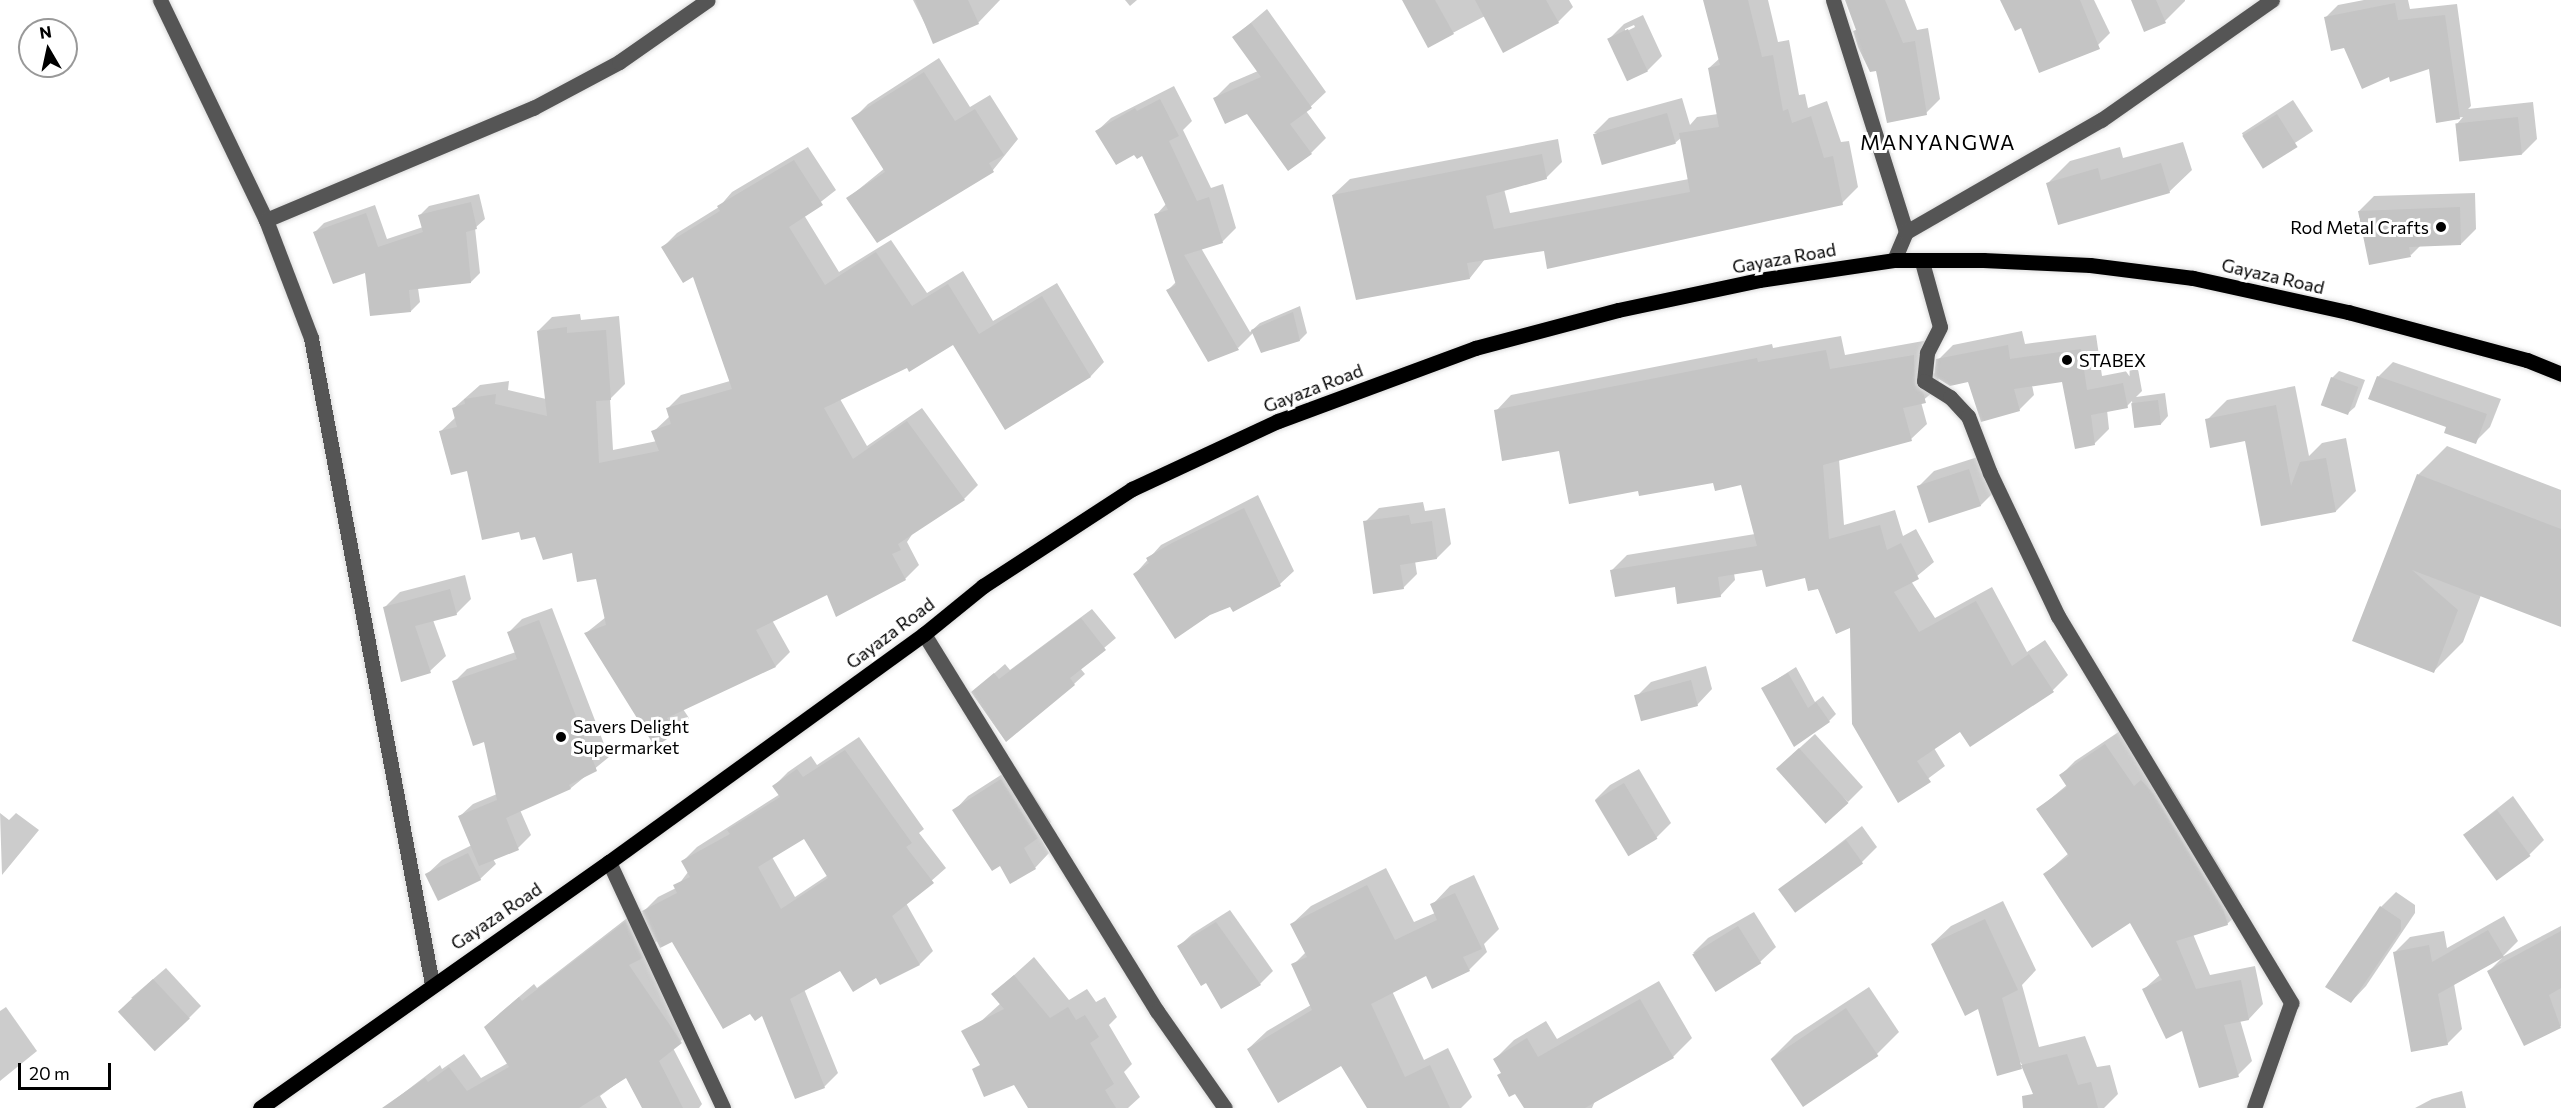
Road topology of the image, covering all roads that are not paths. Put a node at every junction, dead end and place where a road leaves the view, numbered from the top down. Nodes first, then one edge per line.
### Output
1 (160, 0) edge
2 (708, 0) edge
3 (1833, 0) edge
4 (2272, 0) edge
5 (2252, 8) edge
6 (266, 220) junction
7 (1906, 232) junction
8 (1894, 260) junction
9 (1922, 262) junction
10 (2561, 374) edge
11 (924, 634) junction
12 (609, 862) junction
13 (432, 984) junction
14 (260, 1108) edge
15 (723, 1108) edge
16 (1224, 1108) edge
17 (2254, 1108) edge

1 - 6 street
2 - 6 street
3 - 7 street
4 - 5 street
5 - 7 street
6 - 13 street
7 - 8 street
8 - 9 main road, Gayaza Road
8 - 11 main road, Gayaza Road
9 - 10 main road, Gayaza Road
9 - 17 street
11 - 12 main road, Gayaza Road
11 - 16 street
12 - 13 main road, Gayaza Road
12 - 15 street
13 - 14 main road, Gayaza Road

